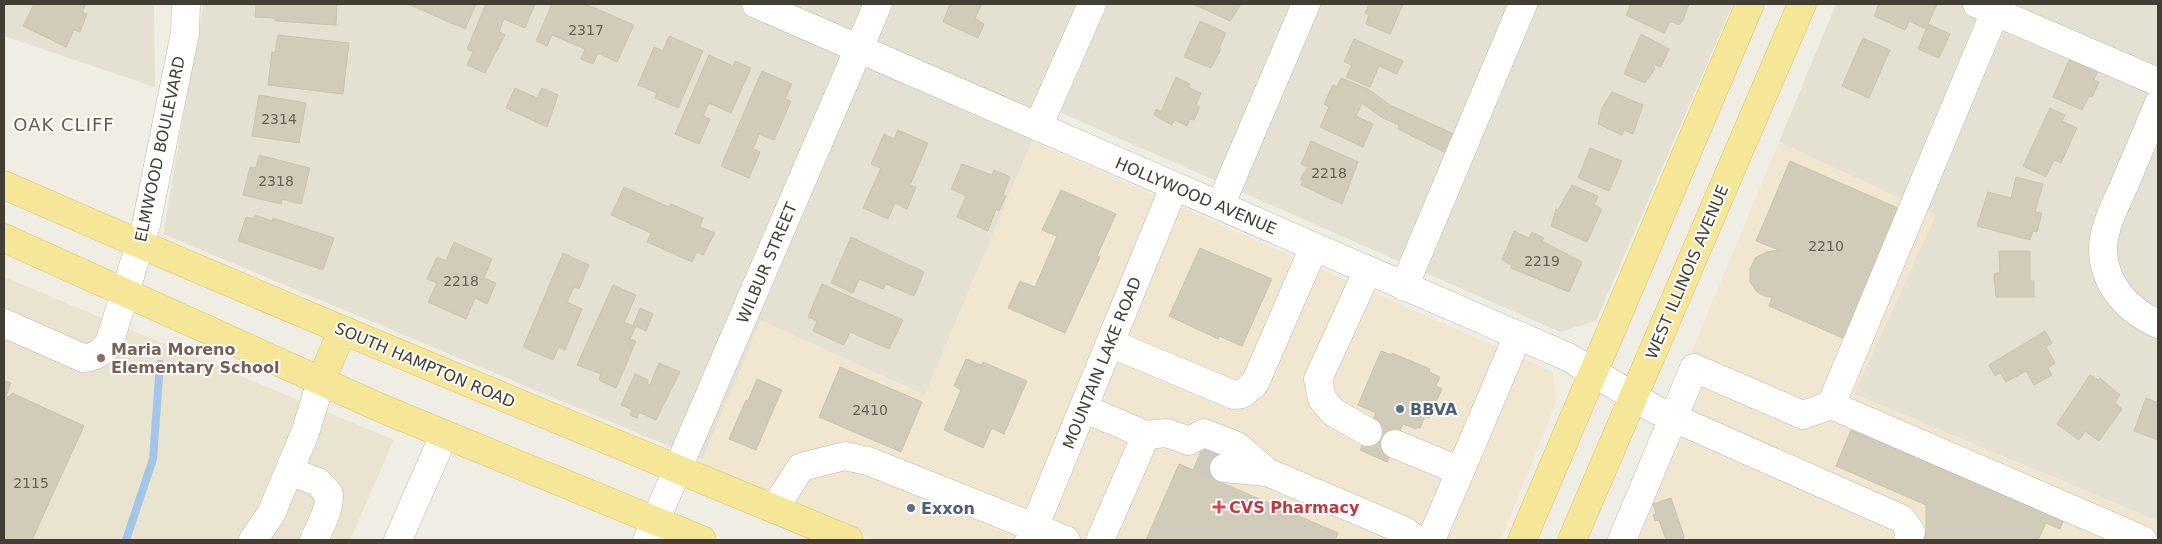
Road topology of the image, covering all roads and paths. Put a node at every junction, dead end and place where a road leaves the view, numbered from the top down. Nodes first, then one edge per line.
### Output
1 (186, 4) edge
2 (756, 4) edge
3 (878, 4) edge
4 (1092, 4) edge
5 (1306, 4) edge
6 (1523, 4) edge
7 (1750, 4) edge
8 (1802, 4) edge
9 (1986, 8) edge
10 (859, 49) junction
11 (2158, 82) edge
12 (2158, 104) edge
13 (1038, 127) junction
14 (4, 185) edge
15 (1174, 187) junction
16 (1220, 206) junction
17 (4, 238) edge
18 (140, 245) junction
19 (1314, 247) junction
20 (1368, 270) junction
21 (1404, 287) junction
22 (126, 292) junction
23 (4, 323) edge
24 (2158, 324) edge
25 (342, 331) junction
26 (1518, 335) junction
27 (1110, 343) junction
28 (1594, 372) junction
29 (321, 381) junction
30 (1634, 396) junction
31 (1831, 405) junction
32 (1083, 408) junction
33 (1674, 417) junction
34 (1368, 432) dead end
35 (444, 435) junction
36 (1146, 435) junction
37 (1395, 444) dead end
38 (1224, 468) tunnel mouth
39 (678, 470) junction
40 (1460, 471) junction
41 (289, 472) junction
42 (1267, 472) junction
43 (774, 509) junction
44 (651, 531) edge
45 (1380, 531) edge
46 (1032, 534) edge
47 (2158, 535) edge
48 (253, 540) edge
49 (314, 540) edge
50 (398, 540) edge
51 (702, 540) edge
52 (850, 540) edge
53 (1066, 540) edge
54 (1100, 540) edge
55 (1416, 540) edge
56 (1431, 540) edge
57 (1522, 540) edge
58 (1572, 540) edge
59 (1622, 540) edge
60 (1908, 540) edge
61 (2143, 540) edge
62 (2153, 540) edge

1 - 18 street, ELMWOOD BOULEVARD
2 - 10 street, HOLLYWOOD AVENUE
3 - 10 street, WILBUR STREET
4 - 13 street
5 - 16 street
6 - 21 street
7 - 28 main road
8 - 30 main road, WEST ILLINOIS AVENUE
9 - 11 street
9 - 31 street
10 - 13 street, HOLLYWOOD AVENUE
10 - 39 street, WILBUR STREET
12 - 24 street
13 - 15 street, HOLLYWOOD AVENUE
14 - 18 main road, SOUTH HAMPTON ROAD
15 - 16 street, HOLLYWOOD AVENUE
15 - 27 street, MOUNTAIN LAKE ROAD
16 - 19 street, HOLLYWOOD AVENUE
17 - 22 main road
18 - 22 street, ELMWOOD BOULEVARD
18 - 25 main road, SOUTH HAMPTON ROAD
19 - 20 street, HOLLYWOOD AVENUE
19 - 27 street
20 - 21 street, HOLLYWOOD AVENUE
20 - 34 street
21 - 26 street, HOLLYWOOD AVENUE
22 - 23 street, ELMWOOD BOULEVARD
22 - 29 main road
25 - 29 main road
25 - 39 main road, SOUTH HAMPTON ROAD
26 - 28 street, HOLLYWOOD AVENUE
26 - 40 street
27 - 32 street, MOUNTAIN LAKE ROAD
28 - 30 street, HOLLYWOOD AVENUE
28 - 57 main road
29 - 35 main road
29 - 41 street
30 - 33 street, HOLLYWOOD AVENUE
30 - 58 main road, WEST ILLINOIS AVENUE
31 - 33 street
31 - 61 street
32 - 36 street
32 - 46 street, MOUNTAIN LAKE ROAD
33 - 59 street
33 - 60 street, HOLLYWOOD AVENUE
35 - 44 main road
35 - 50 street
36 - 42 street
36 - 54 street
37 - 40 street
38 - 42 street
39 - 43 main road, SOUTH HAMPTON ROAD
39 - 44 street, WILBUR STREET
40 - 56 street
41 - 48 street
41 - 49 street
42 - 45 street
43 - 46 street
43 - 52 main road, SOUTH HAMPTON ROAD
44 - 51 main road
45 - 55 street
46 - 53 street
47 - 62 street

